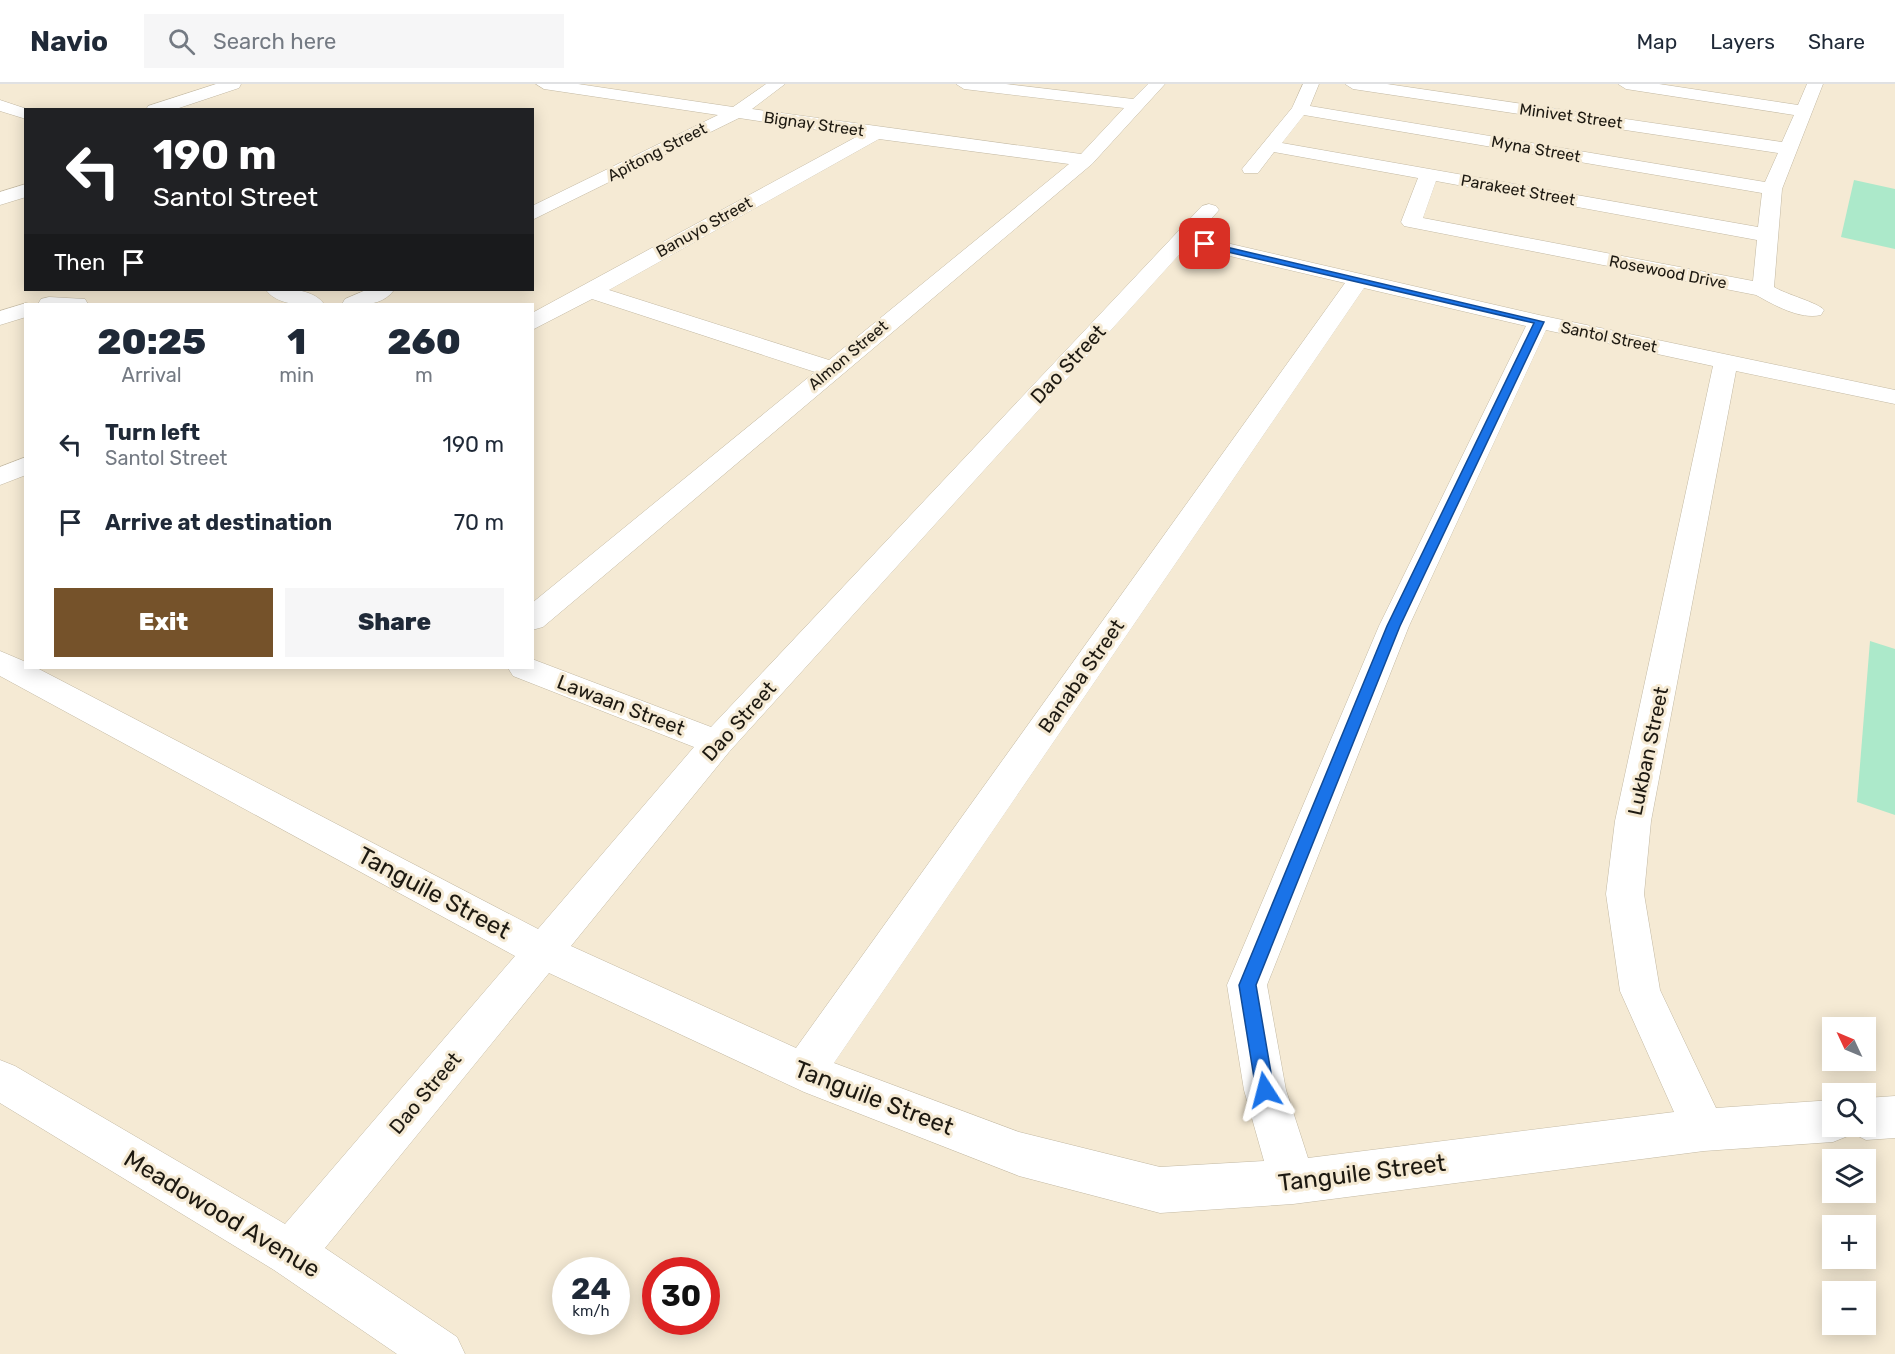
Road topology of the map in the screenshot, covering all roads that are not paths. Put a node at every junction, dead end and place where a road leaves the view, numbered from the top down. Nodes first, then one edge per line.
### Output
1 (189, 84) edge
2 (233, 84) edge
3 (544, 84) edge
4 (777, 84) edge
5 (964, 84) edge
6 (1157, 84) edge
7 (1311, 84) edge
8 (1353, 84) edge
9 (1626, 84) edge
10 (1815, 84) edge
11 (213, 91) junction
12 (0, 105) edge
13 (1138, 105) junction
14 (160, 108) edge
15 (1300, 109) junction
16 (1802, 111) junction
17 (24, 113) edge
18 (736, 113) junction
19 (876, 133) junction
20 (1271, 146) junction
21 (1790, 149) junction
22 (1085, 160) junction
23 (1251, 169) dead end
24 (1429, 174) junction
25 (1772, 189) junction
26 (24, 191) edge
27 (0, 200) edge
28 (1209, 210) dead end
29 (534, 213) edge
30 (1766, 236) junction
31 (1183, 240) junction
32 (1359, 279) junction
33 (588, 290) junction
34 (1763, 290) junction
35 (280, 291) edge
36 (381, 291) edge
37 (310, 303) edge
38 (355, 303) edge
39 (1813, 310) dead end
40 (24, 311) edge
41 (0, 318) edge
42 (534, 322) edge
43 (1539, 322) junction
44 (1726, 362) junction
45 (831, 369) junction
46 (1895, 397) edge
47 (24, 466) edge
48 (0, 477) edge
49 (534, 618) edge
50 (0, 662) edge
51 (527, 669) edge
52 (717, 743) junction
53 (544, 952) junction
54 (804, 1072) junction
55 (0, 1080) edge
56 (1895, 1117) edge
57 (1876, 1118) edge
58 (1822, 1122) edge
59 (1704, 1130) junction
60 (1293, 1182) junction
61 (291, 1253) junction
62 (440, 1354) edge

1 - 11 street
2 - 11 street
3 - 18 street, Bignay Street
4 - 18 street, Apitong Street
5 - 13 street
6 - 13 street, Almon Street
7 - 15 street
8 - 21 street, Minivet Street
9 - 16 street
10 - 16 street
11 - 14 street
12 - 17 street
13 - 22 street, Almon Street
15 - 20 street
15 - 25 street, Myna Street
16 - 21 street
18 - 19 street, Bignay Street
18 - 29 street, Apitong Street
19 - 22 street, Bignay Street
19 - 33 street, Banuyo Street
20 - 23 street
20 - 24 street, Parakeet Street
21 - 25 street
22 - 45 street, Almon Street
24 - 30 street, Parakeet Street
24 - 34 street, Rosewood Drive
25 - 30 street
26 - 27 street
28 - 31 street, Dao Street
30 - 34 street
31 - 32 street, Santol Street
31 - 52 street, Dao Street
32 - 43 street, Santol Street
32 - 54 street, Banaba Street
33 - 42 street, Banuyo Street
33 - 45 street
34 - 39 street
35 - 37 street
36 - 38 street
40 - 41 street
43 - 44 street, Santol Street
43 - 60 street
44 - 46 street, Santol Street
44 - 59 street, Lukban Street
45 - 49 street, Almon Street
47 - 48 street
50 - 53 street, Tanguile Street
51 - 52 street, Lawaan Street
52 - 53 street, Dao Street
53 - 54 street, Tanguile Street
53 - 61 street, Dao Street
54 - 60 street, Tanguile Street
55 - 61 street, Meadowood Avenue
56 - 57 street
58 - 59 street, Tanguile Street
59 - 60 street, Tanguile Street
61 - 62 street, Meadowood Avenue

